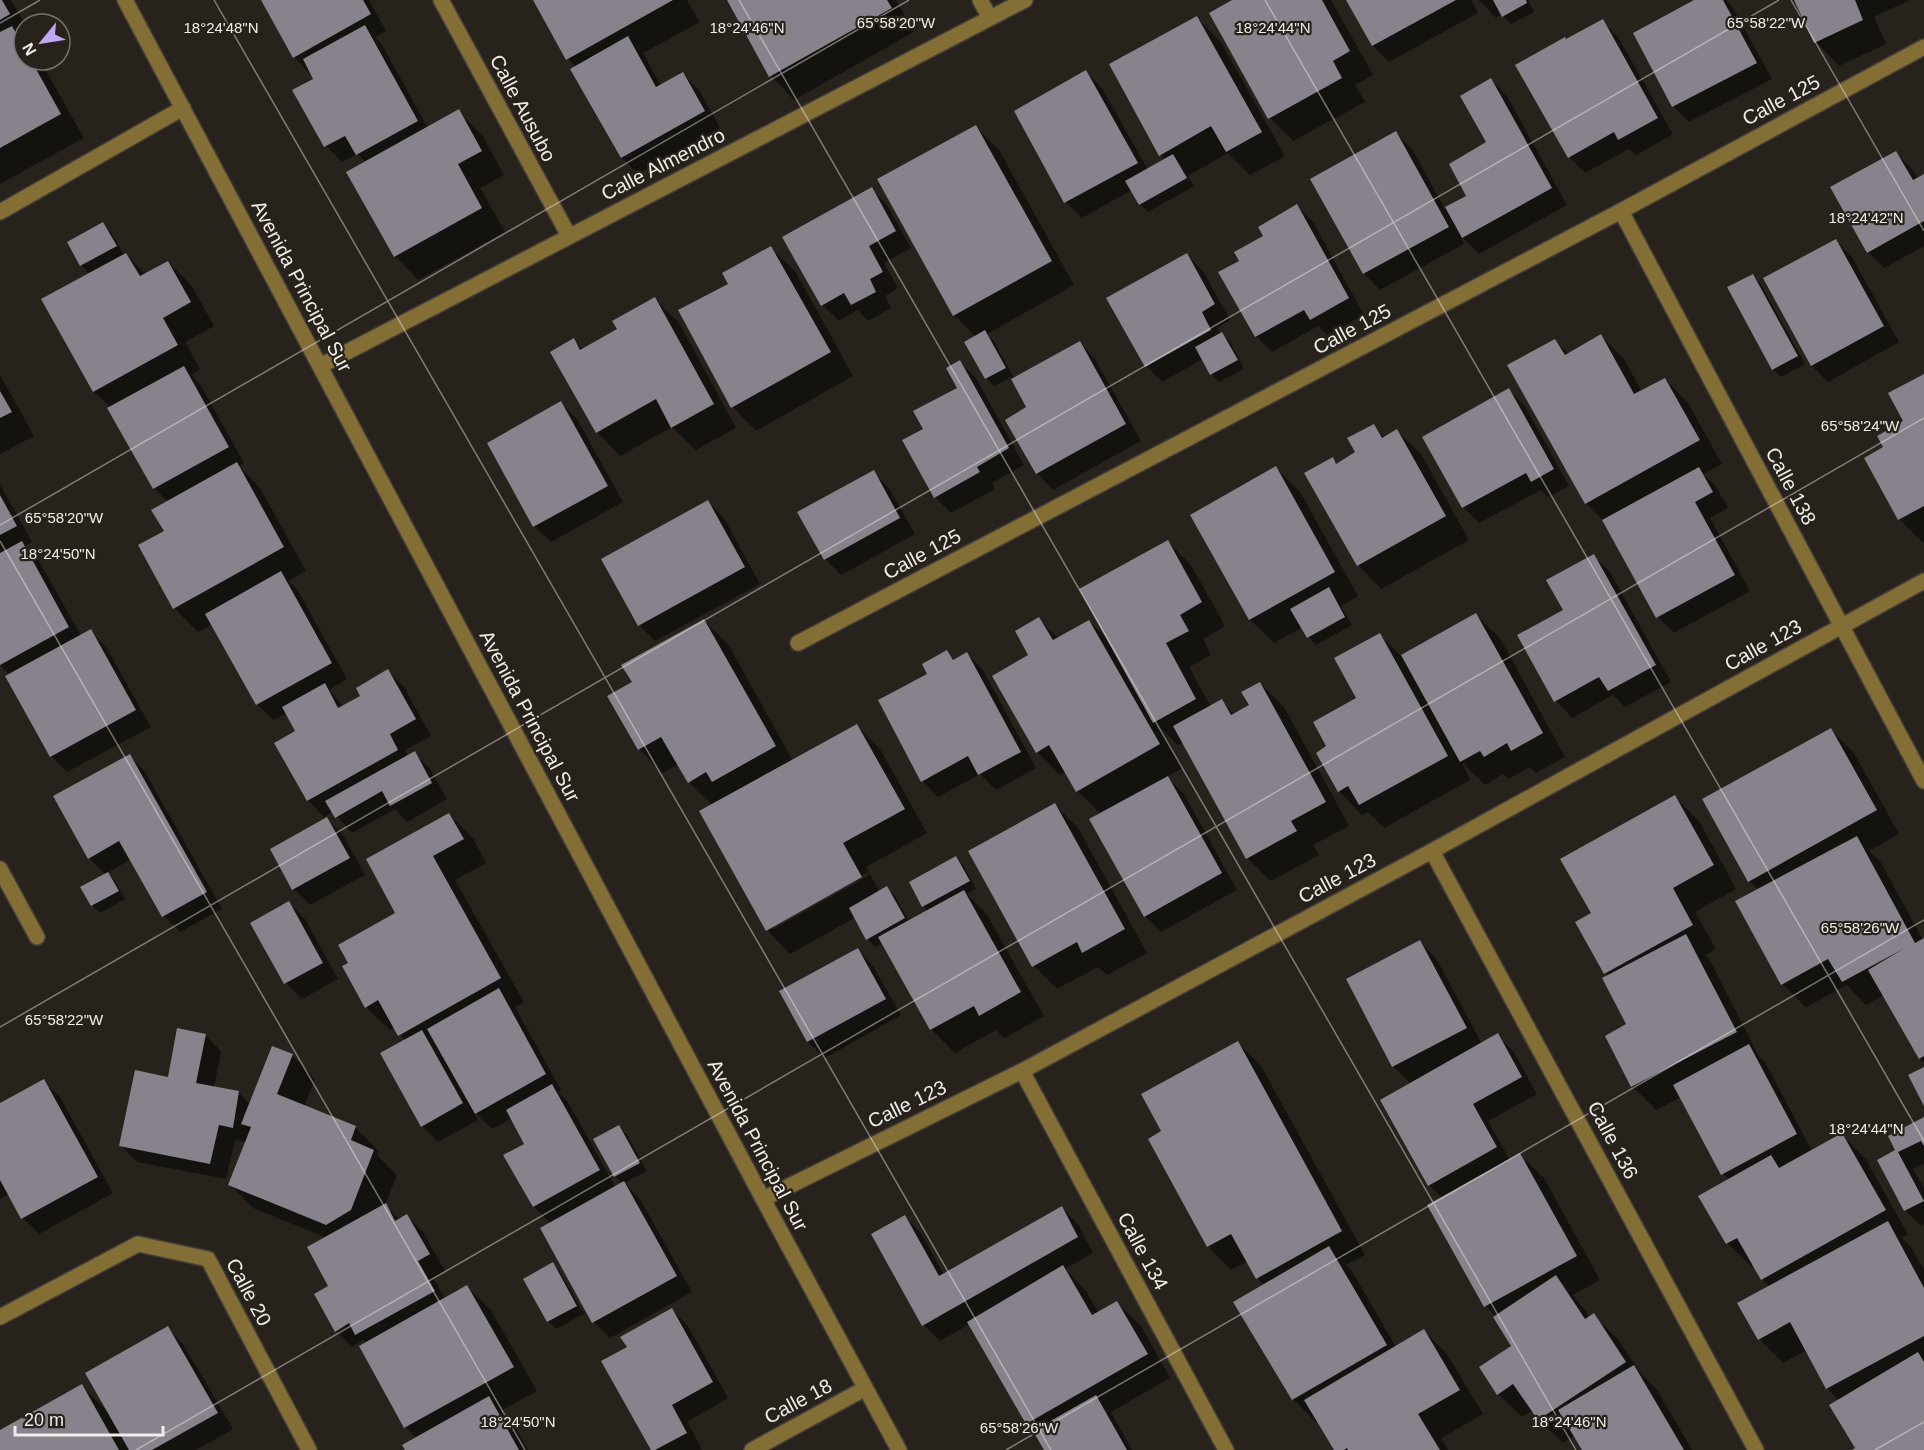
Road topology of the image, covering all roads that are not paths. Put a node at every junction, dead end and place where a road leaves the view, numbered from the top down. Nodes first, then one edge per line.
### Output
1 (125, 0) edge
2 (441, 0) edge
3 (980, 0) edge
4 (1024, 0) edge
5 (990, 18) junction
6 (1924, 47) edge
7 (183, 108) junction
8 (1621, 211) junction
9 (0, 212) edge
10 (569, 236) junction
11 (320, 366) junction
12 (1924, 581) edge
13 (1842, 626) junction
14 (798, 643) dead end
15 (1924, 781) edge
16 (1432, 851) junction
17 (0, 869) edge
18 (37, 937) dead end
19 (1022, 1071) junction
20 (762, 1199) junction
21 (0, 1317) edge
22 (864, 1389) junction
23 (309, 1450) edge
24 (752, 1450) edge
25 (899, 1450) edge
26 (1226, 1450) edge
27 (1756, 1450) edge

1 - 7 street, Avenida Principal Sur
2 - 10 street, Calle Ausubo
3 - 5 street
4 - 5 street, Calle Almendro
5 - 10 street, Calle Almendro
6 - 8 street, Calle 125
7 - 9 street
7 - 11 street, Avenida Principal Sur
8 - 13 street, Calle 138
8 - 14 street, Calle 125
10 - 11 street, Calle Almendro
11 - 20 street, Avenida Principal Sur
12 - 13 street, Calle 123
13 - 15 street, Calle 138
13 - 16 street, Calle 123
16 - 19 street, Calle 123
16 - 27 street, Calle 136
17 - 18 street
19 - 20 street, Calle 123
19 - 26 street, Calle 134
20 - 22 street, Avenida Principal Sur
21 - 23 street, Calle 20
22 - 24 street, Calle 18
22 - 25 street, Avenida Principal Sur

